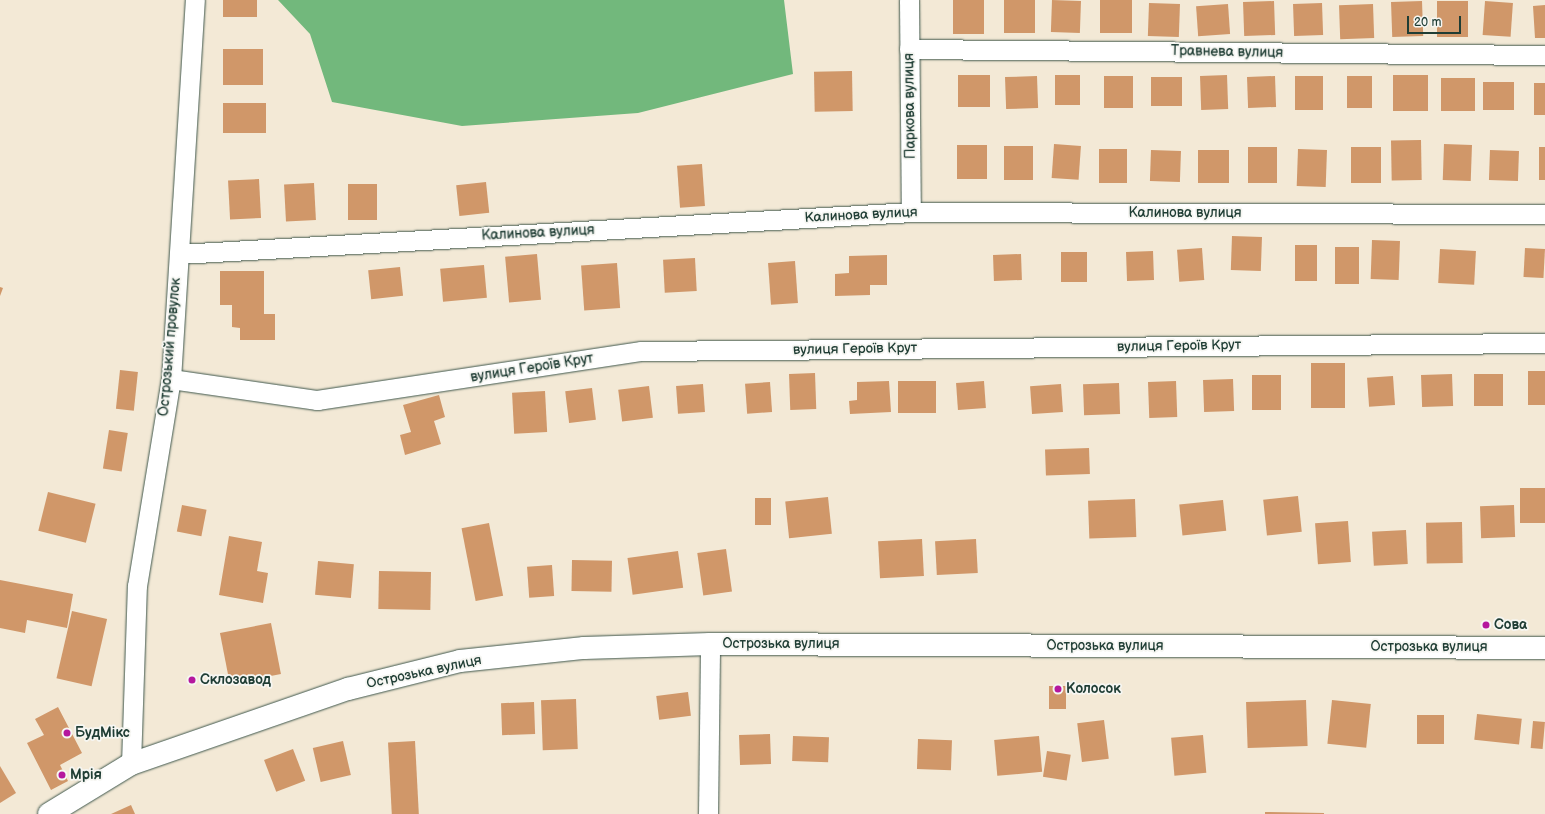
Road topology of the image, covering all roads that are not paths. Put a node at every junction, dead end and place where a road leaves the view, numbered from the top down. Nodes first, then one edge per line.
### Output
1 (195, 0) edge
2 (909, 0) edge
3 (909, 49) junction
4 (1545, 55) edge
5 (911, 212) junction
6 (1545, 214) edge
7 (178, 254) junction
8 (1545, 343) edge
9 (171, 379) junction
10 (710, 644) junction
11 (1545, 648) edge
12 (131, 764) junction
13 (48, 814) edge
14 (708, 814) edge

1 - 7 street, Острозький провулок
2 - 3 street, Паркова вулиця
3 - 4 street, Травнева вулиця
3 - 5 street, Паркова вулиця
5 - 6 street, Калинова вулиця
5 - 7 street, Калинова вулиця
7 - 9 street, Острозький провулок
8 - 9 street, вулиця Героїв Крут
9 - 12 street, Острозький провулок
10 - 11 main road, Острозька вулиця
10 - 12 main road, Острозька вулиця
10 - 14 street
12 - 13 main road, Острозька вулиця

